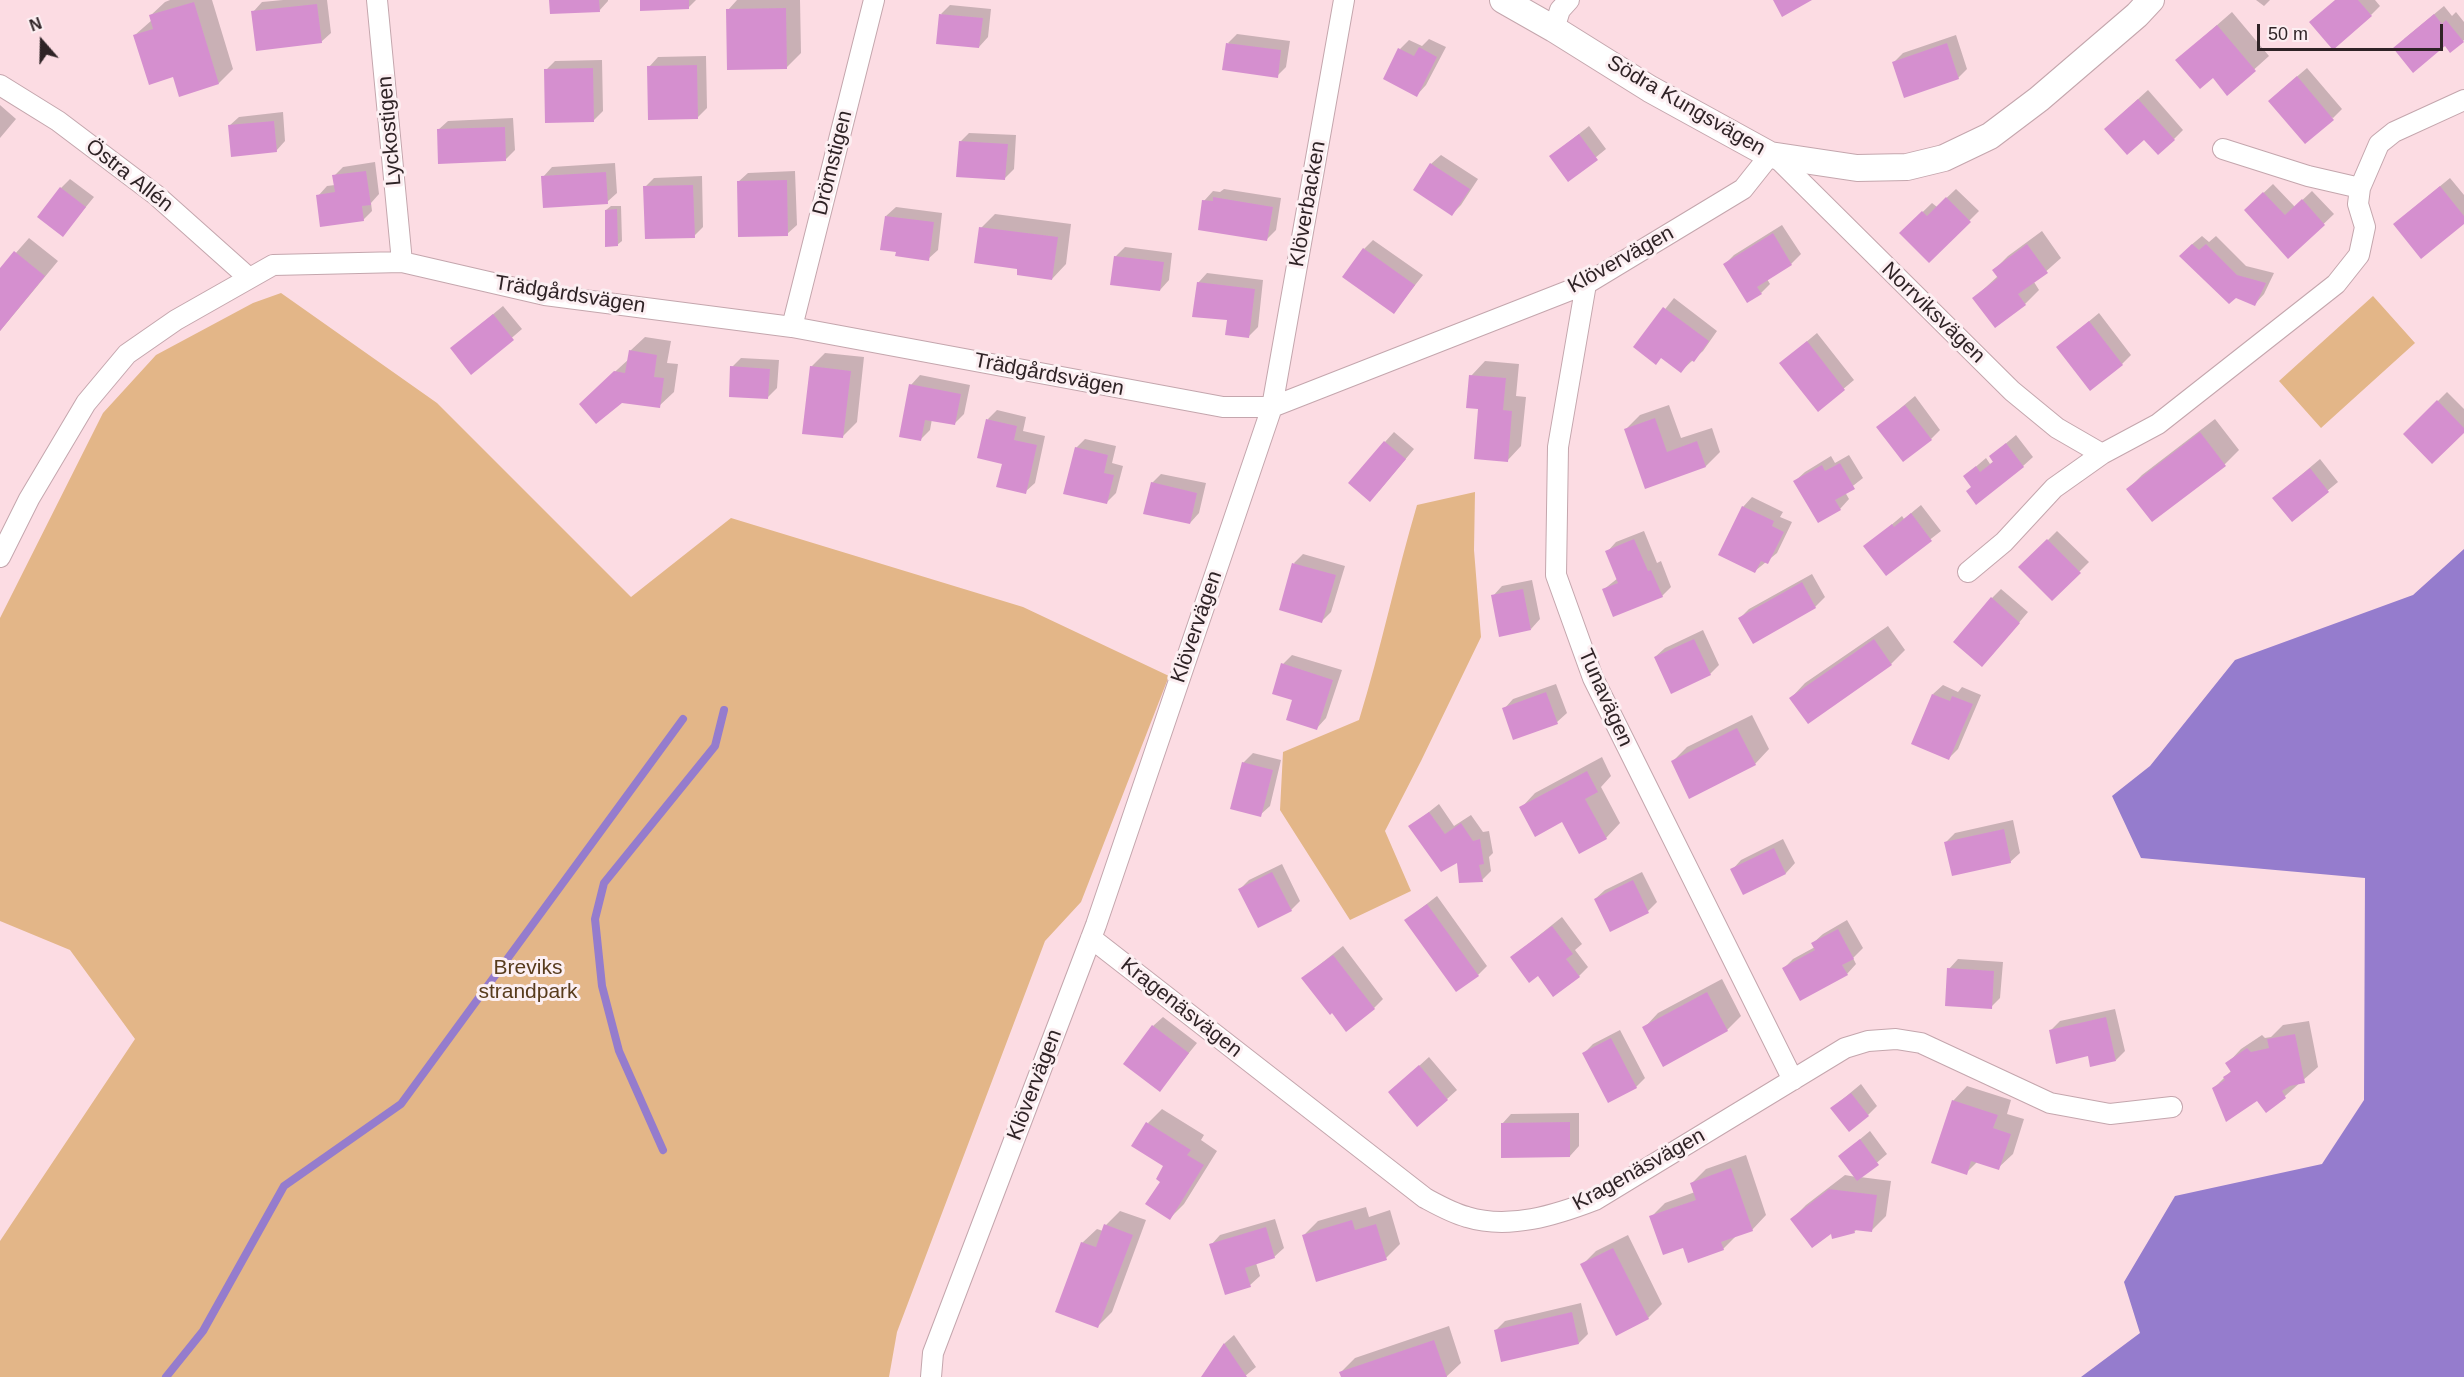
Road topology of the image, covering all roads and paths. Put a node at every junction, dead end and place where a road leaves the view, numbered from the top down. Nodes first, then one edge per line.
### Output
1 (377, 0) edge
2 (874, 0) edge
3 (1344, 0) edge
4 (1503, 0) edge
5 (1569, 0) edge
6 (2151, 0) edge
7 (1554, 28) junction
8 (0, 85) edge
9 (2464, 100) edge
10 (2223, 148) dead end
11 (1773, 156) junction
12 (2360, 188) junction
13 (402, 262) junction
14 (249, 278) junction
15 (1586, 284) junction
16 (792, 327) junction
17 (1272, 407) junction
18 (2102, 454) junction
19 (0, 557) edge
20 (1968, 572) dead end
21 (1090, 938) junction
22 (1793, 1080) junction
23 (2172, 1107) dead end
24 (931, 1377) edge

1 - 13 street, Lyckostigen
2 - 16 street, Drömstigen
3 - 17 street, Klöverbacken
4 - 7 street, Södra Kungsvägen
5 - 7 street
6 - 11 street, Södra Kungsvägen
7 - 11 street, Södra Kungsvägen
8 - 14 street, Östra Allén
9 - 12 street
10 - 12 street
11 - 15 street, Klövervägen
11 - 18 street, Norrviksvägen
12 - 18 street
13 - 14 street, Trädgårdsvägen
13 - 16 street, Trädgårdsvägen
14 - 19 street, Trädgårdsvägen
15 - 17 street, Klövervägen
15 - 22 street, Tunavägen
16 - 17 street, Trädgårdsvägen
17 - 21 street, Klövervägen
18 - 20 street
21 - 22 street, Kragenäsvägen
21 - 24 street, Klövervägen
22 - 23 street, Kragenäsvägen

